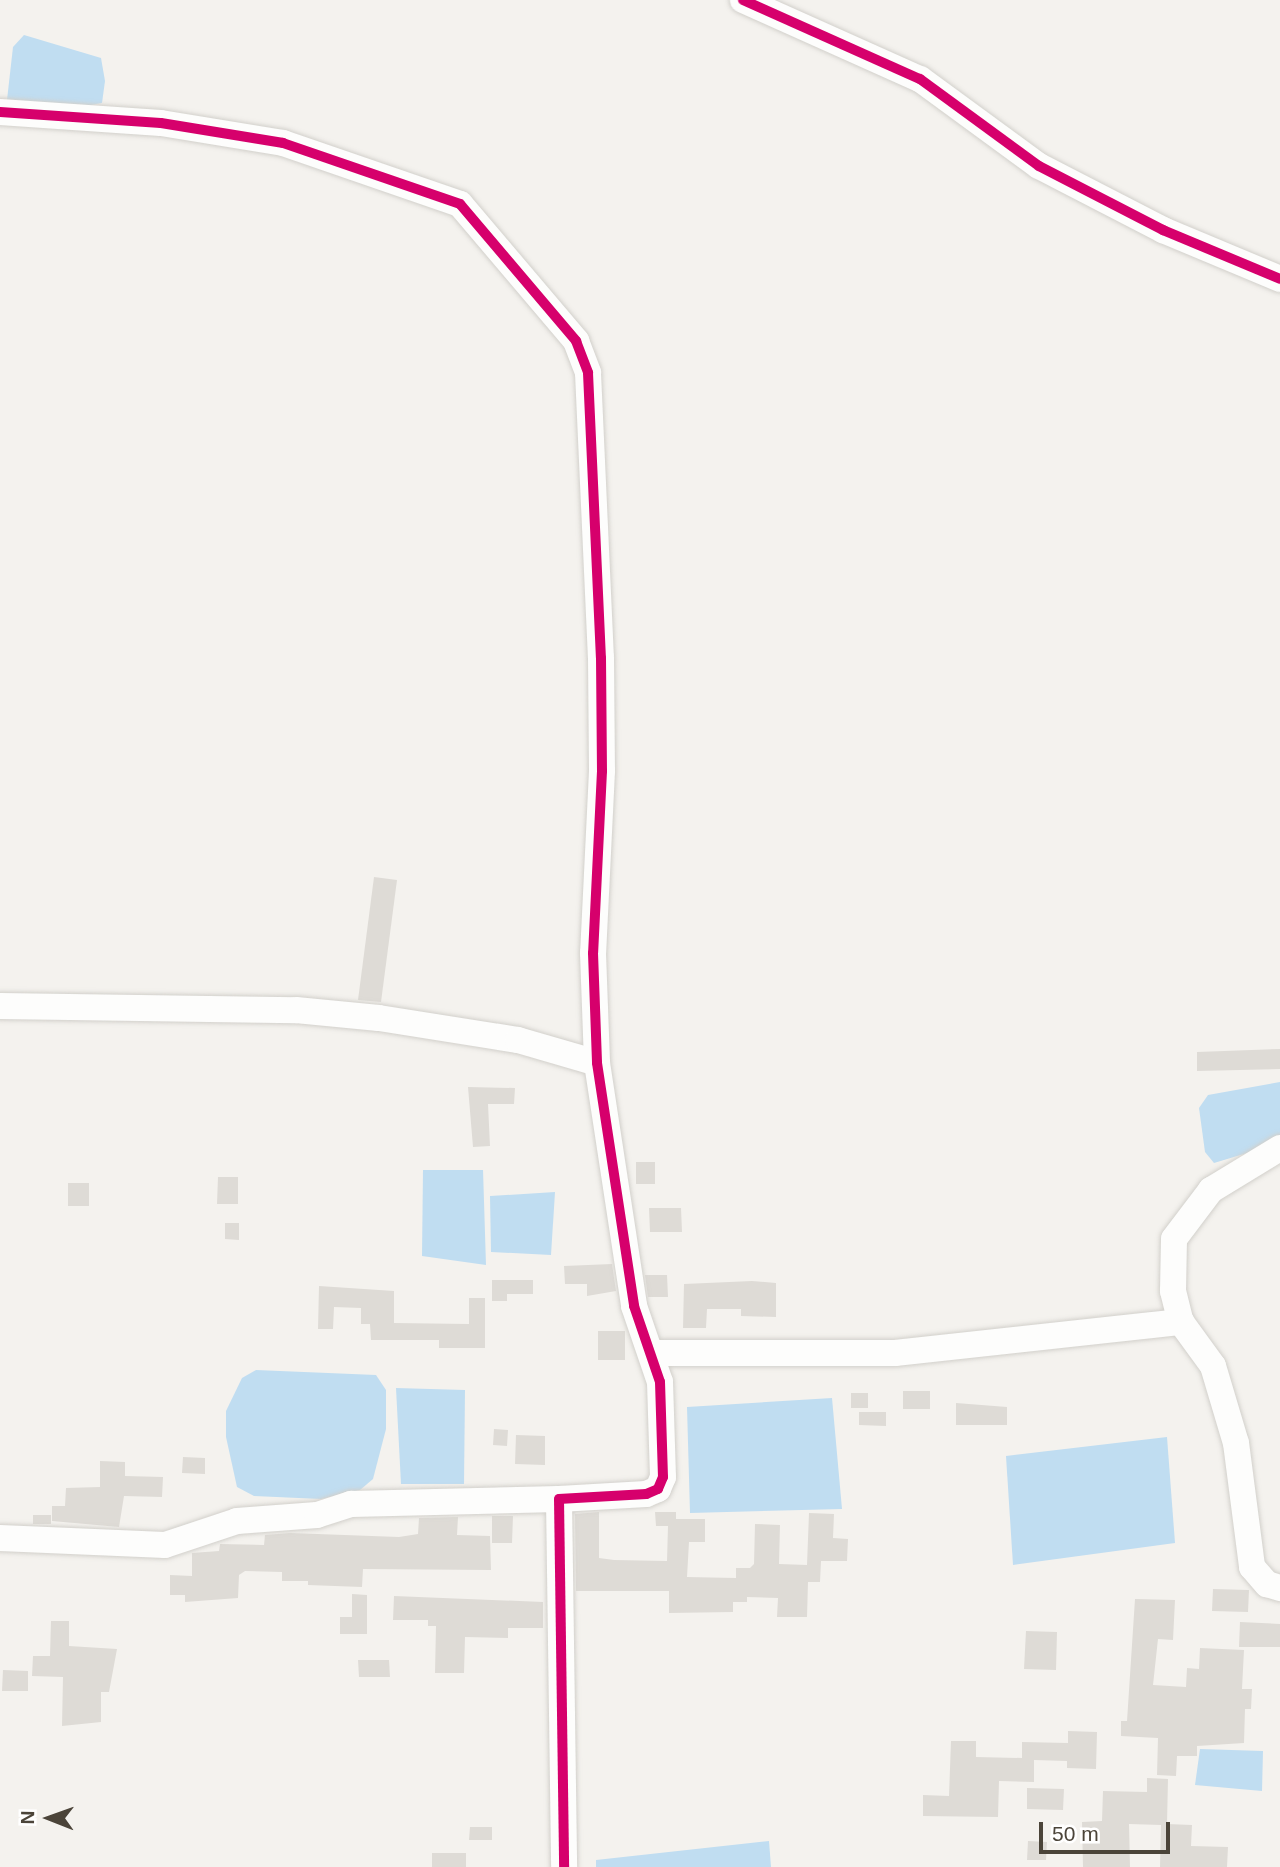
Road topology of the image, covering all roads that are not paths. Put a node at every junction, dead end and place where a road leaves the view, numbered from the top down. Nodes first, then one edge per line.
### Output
1 (743, 0) edge
2 (0, 112) edge
3 (1280, 279) edge
4 (0, 1006) edge
5 (597, 1063) junction
6 (1280, 1148) edge
7 (1181, 1322) junction
8 (652, 1353) junction
9 (559, 1499) junction
10 (0, 1538) edge
11 (1280, 1588) edge
12 (564, 1867) edge

1 - 3 street
2 - 5 street
4 - 5 street
5 - 8 street
6 - 7 street
7 - 8 street
7 - 11 street
8 - 9 street
9 - 10 street
9 - 12 street

